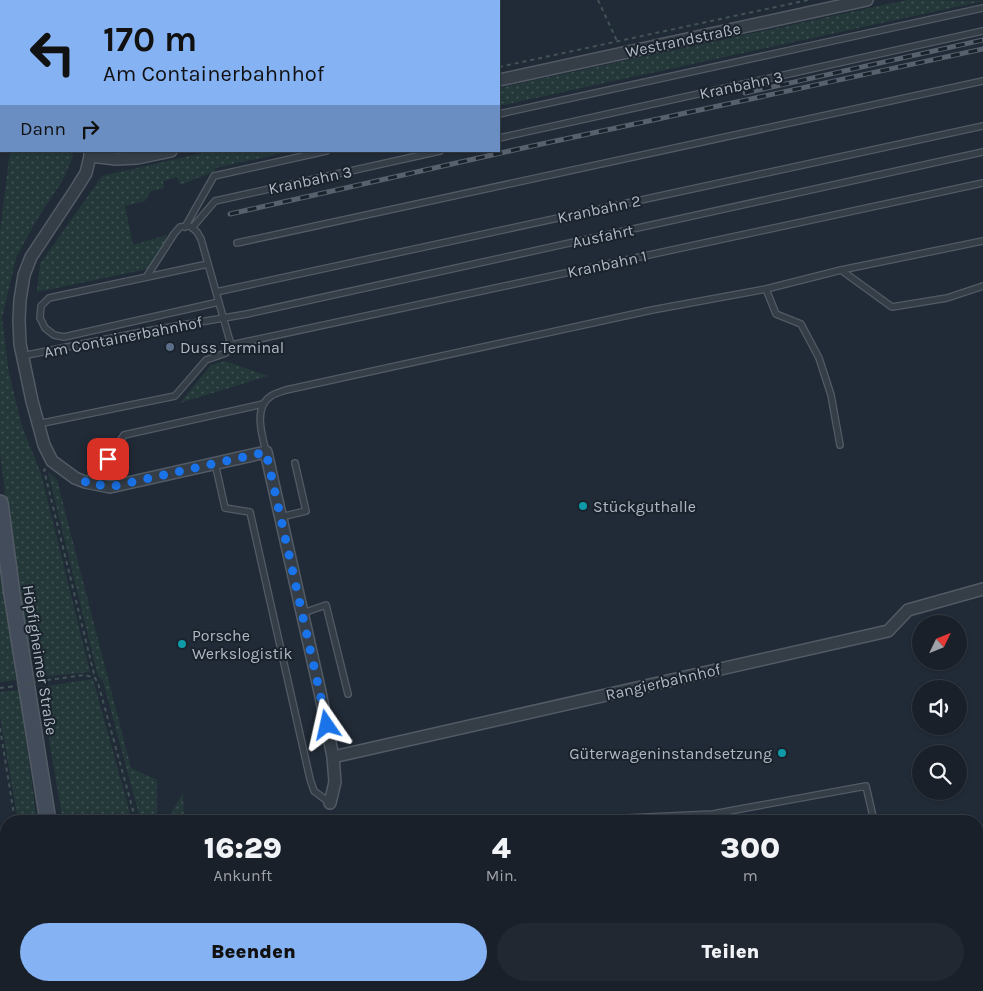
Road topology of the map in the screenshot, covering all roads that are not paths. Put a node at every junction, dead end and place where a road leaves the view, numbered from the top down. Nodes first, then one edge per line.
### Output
1 (867, 0) edge
2 (983, 8) edge
3 (983, 31) edge
4 (500, 80) edge
5 (983, 81) edge
6 (500, 114) edge
7 (983, 126) edge
8 (500, 138) edge
9 (166, 152) edge
10 (322, 152) edge
11 (436, 152) edge
12 (983, 152) edge
13 (90, 154) edge
14 (983, 183) edge
15 (184, 227) junction
16 (192, 228) junction
17 (983, 241) edge
18 (237, 243) dead end
19 (208, 264) junction
20 (841, 270) junction
21 (147, 276) junction
22 (983, 286) edge
23 (766, 289) junction
24 (216, 292) junction
25 (219, 302) junction
26 (223, 318) junction
27 (231, 345) junction
28 (22, 356) junction
29 (263, 404) junction
30 (38, 424) junction
31 (840, 445) dead end
32 (266, 452) junction
33 (215, 463) junction
34 (295, 463) dead end
35 (85, 482) junction
36 (0, 504) edge
37 (281, 517) junction
38 (983, 589) edge
39 (302, 613) junction
40 (348, 694) dead end
41 (333, 758) junction
42 (330, 803) joint
43 (47, 815) edge
44 (691, 815) edge
45 (873, 815) edge

1 - 4 street, Westrandstraße
2 - 6 lane, Kranbahn 3
3 - 8 lane, Kranbahn 3
5 - 18 lane
7 - 24 lane, Kranbahn 2
9 - 13 street
10 - 15 lane, Kranbahn 3
11 - 16 lane, Kranbahn 3
12 - 26 lane, Ausfahrt
13 - 28 street, Am Containerbahnhof
14 - 27 lane, Kranbahn 1
15 - 16 lane
15 - 21 lane, Kranbahn 3
16 - 19 lane
17 - 20 lane
19 - 21 lane
19 - 24 lane
20 - 22 lane
20 - 23 lane
21 - 25 lane
23 - 29 lane
23 - 31 lane
24 - 25 lane
25 - 26 lane
26 - 27 lane
26 - 28 lane, Am Containerbahnhof
27 - 30 lane
28 - 30 street, Am Containerbahnhof
29 - 32 lane
29 - 35 lane
30 - 35 street, Am Containerbahnhof
32 - 33 street, Am Containerbahnhof
32 - 37 street
33 - 35 street, Am Containerbahnhof
33 - 42 lane
34 - 37 lane
36 - 43 main road, Höpfigheimer Straße
37 - 39 street
38 - 41 street, Rangierbahnhof
39 - 40 lane
39 - 41 street
41 - 42 street
44 - 45 lane

